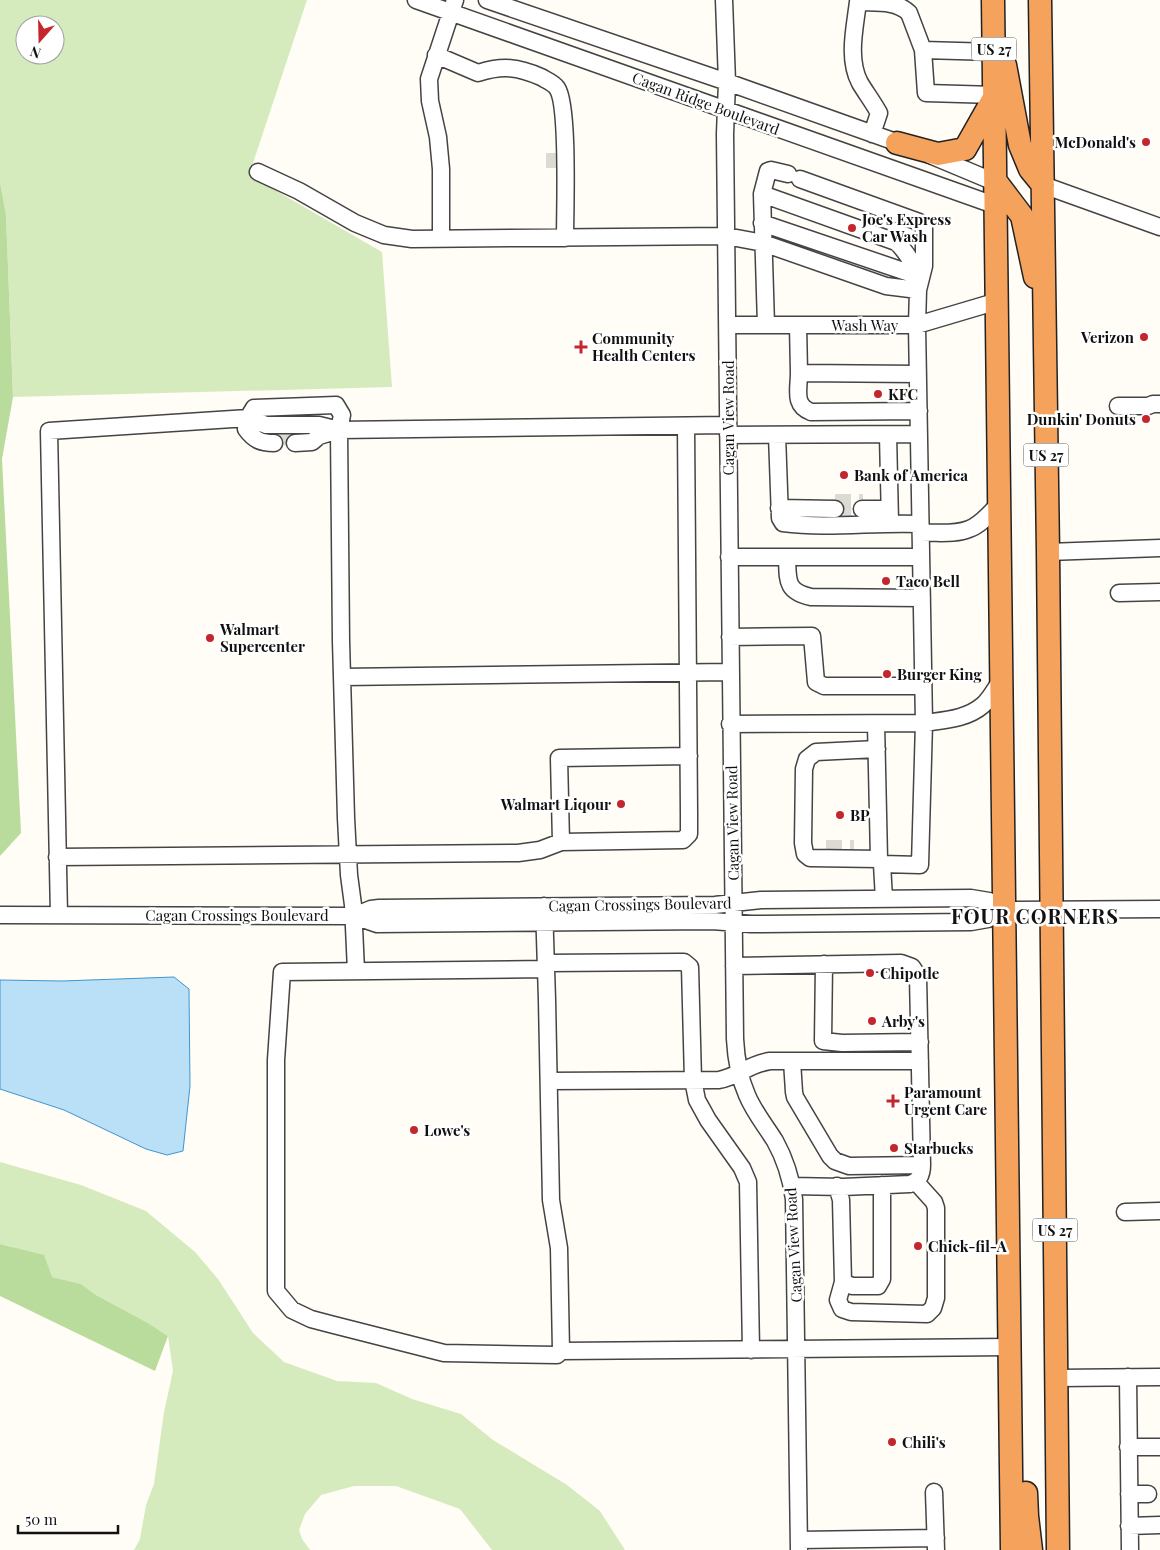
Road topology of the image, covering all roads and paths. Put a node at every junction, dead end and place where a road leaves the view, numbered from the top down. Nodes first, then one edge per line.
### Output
1 (416, 0) edge
2 (487, 0) edge
3 (724, 0) edge
4 (1040, 0) edge
5 (994, 1) edge
6 (453, 6) edge
7 (923, 50) junction
8 (994, 52) junction
9 (436, 56) junction
10 (727, 82) junction
11 (995, 95) junction
12 (726, 110) junction
13 (564, 129) junction
14 (872, 134) junction
15 (897, 143) junction
16 (888, 167) junction
17 (258, 172) dead end
18 (997, 183) junction
19 (1043, 185) junction
20 (565, 187) junction
21 (762, 194) junction
22 (997, 206) junction
23 (762, 223) junction
24 (1160, 227) edge
25 (726, 236) junction
26 (565, 238) junction
27 (441, 239) junction
28 (763, 243) junction
29 (921, 278) junction
30 (998, 301) junction
31 (1045, 322) junction
32 (728, 325) junction
33 (766, 325) junction
34 (798, 325) junction
35 (917, 325) junction
36 (800, 373) junction
37 (918, 374) junction
38 (1160, 404) edge
39 (1118, 406) dead end
40 (918, 411) junction
41 (248, 418) junction
42 (686, 426) junction
43 (339, 430) junction
44 (728, 430) junction
45 (919, 434) junction
46 (777, 435) junction
47 (888, 435) junction
48 (274, 440) tunnel mouth
49 (295, 440) tunnel mouth
50 (1000, 503) junction
51 (835, 509) tunnel mouth
52 (862, 509) tunnel mouth
53 (780, 510) junction
54 (889, 512) junction
55 (920, 529) junction
56 (1160, 548) edge
57 (1048, 552) junction
58 (729, 557) junction
59 (787, 557) junction
60 (921, 557) junction
61 (1160, 592) edge
62 (1119, 593) dead end
63 (922, 598) junction
64 (730, 637) junction
65 (730, 672) junction
66 (688, 673) junction
67 (342, 677) junction
68 (1002, 679) junction
69 (923, 686) junction
70 (730, 724) junction
71 (876, 724) junction
72 (924, 724) junction
73 (877, 749) junction
74 (689, 756) junction
75 (561, 842) junction
76 (803, 843) junction
77 (826, 848) tunnel mouth
78 (854, 848) tunnel mouth
79 (347, 855) junction
80 (57, 857) junction
81 (880, 857) junction
82 (884, 899) junction
83 (733, 902) junction
84 (544, 906) junction
85 (1160, 909) edge
86 (1005, 910) junction
87 (1051, 910) junction
88 (58, 914) junction
89 (0, 915) edge
90 (354, 916) junction
91 (733, 922) junction
92 (544, 923) junction
93 (824, 964) junction
94 (546, 966) junction
95 (734, 966) junction
96 (356, 971) junction
97 (920, 1042) junction
98 (792, 1061) junction
99 (920, 1061) junction
100 (739, 1073) junction
101 (693, 1080) junction
102 (549, 1081) junction
103 (922, 1164) junction
104 (916, 1182) junction
105 (882, 1185) junction
106 (792, 1186) junction
107 (837, 1186) junction
108 (1125, 1212) dead end
109 (1160, 1212) edge
110 (1009, 1267) junction
111 (843, 1282) junction
112 (1010, 1347) junction
113 (797, 1349) junction
114 (751, 1350) junction
115 (562, 1351) junction
116 (1128, 1377) junction
117 (1057, 1378) junction
118 (1160, 1378) edge
119 (1128, 1447) junction
120 (1160, 1447) edge
121 (934, 1492) dead end
122 (1129, 1494) junction
123 (1148, 1494) dead end
124 (1160, 1525) edge
125 (1129, 1526) junction
126 (936, 1544) edge
127 (799, 1545) edge
128 (1012, 1550) edge
129 (1031, 1550) edge
130 (1058, 1550) edge
131 (1130, 1550) edge

1 - 6 street, Cagan Ridge Boulevard
2 - 10 street, Cagan Ridge Boulevard
3 - 10 street, Cagan View Road
4 - 19 highway, US 27
5 - 8 highway, US 27
5 - 19 highway
6 - 9 street
6 - 12 street, Cagan Ridge Boulevard
7 - 8 street
7 - 11 street
7 - 14 street
8 - 11 highway, US 27
9 - 13 street
9 - 27 street
10 - 12 street, Cagan View Road
10 - 14 street, Cagan Ridge Boulevard
11 - 15 highway
11 - 18 highway, US 27
12 - 16 street, Cagan Ridge Boulevard
12 - 25 street, Cagan View Road
13 - 20 street
13 - 20 street
14 - 15 street, Cagan Ridge Boulevard
15 - 16 street
15 - 18 street, Cagan Ridge Boulevard
16 - 22 street, Cagan Ridge Boulevard
17 - 27 street
18 - 22 highway, US 27
18 - 31 highway
19 - 24 street
19 - 31 highway, US 27
20 - 26 street
21 - 23 street
21 - 29 street
21 - 29 street
22 - 30 highway, US 27
23 - 28 street
23 - 29 street
25 - 26 street
25 - 28 street
25 - 32 street, Cagan View Road
26 - 27 street
28 - 29 street
28 - 33 street
29 - 35 street
30 - 35 street, Wash Way
30 - 50 highway, US 27
31 - 57 highway, US 27
32 - 33 street, Wash Way
32 - 44 street, Cagan View Road
33 - 34 street, Wash Way
34 - 35 street, Wash Way
34 - 36 street
35 - 37 street
36 - 37 street
36 - 40 street
37 - 40 street
38 - 39 street
40 - 45 street
41 - 43 street
41 - 43 street
41 - 48 street
41 - 80 street
42 - 43 street
42 - 44 street
42 - 66 street
43 - 49 street
43 - 67 street
44 - 46 street
44 - 58 street, Cagan View Road
45 - 47 street
45 - 55 street
46 - 47 street
46 - 53 street
47 - 54 street
50 - 55 street
50 - 68 highway, US 27
51 - 53 street
52 - 54 street
53 - 54 street
54 - 55 street
55 - 60 street
56 - 57 street
57 - 87 highway, US 27
58 - 59 street
58 - 64 street, Cagan View Road
59 - 60 street
59 - 63 street
60 - 63 street
61 - 62 street
63 - 69 street
64 - 65 street, Cagan View Road
64 - 69 street
65 - 66 street
65 - 70 street, Cagan View Road
66 - 67 street
66 - 74 street
67 - 79 street
68 - 72 street
68 - 86 highway, US 27
69 - 72 street
70 - 71 street
70 - 83 street, Cagan View Road
71 - 72 street
71 - 73 street
72 - 81 street
73 - 76 street
73 - 81 street
74 - 75 street
74 - 75 street
75 - 79 street
76 - 77 street
76 - 81 street
78 - 81 street
79 - 80 street
79 - 90 street
80 - 88 street
81 - 82 street
82 - 83 street, Cagan Crossings Boulevard
82 - 86 street, Cagan Crossings Boulevard
83 - 84 street, Cagan Crossings Boulevard
83 - 91 street, Cagan View Road
84 - 90 street, Cagan Crossings Boulevard
84 - 92 street
85 - 87 street
86 - 87 street
86 - 91 street, Cagan Crossings Boulevard
86 - 110 highway, US 27
87 - 117 highway, US 27
88 - 89 street, Cagan Crossings Boulevard
88 - 90 street, Cagan Crossings Boulevard
90 - 92 street, Cagan Crossings Boulevard
90 - 96 street
91 - 92 street, Cagan Crossings Boulevard
91 - 95 street, Cagan View Road
92 - 94 street
93 - 95 street
93 - 97 street
93 - 97 street
94 - 96 street
94 - 101 street
94 - 102 street
95 - 100 street, Cagan View Road
96 - 115 street
97 - 99 street
98 - 99 street
98 - 100 street
98 - 103 street
99 - 103 street
100 - 101 street
100 - 106 street, Cagan View Road
101 - 102 street
101 - 114 street
102 - 115 street
103 - 104 street
104 - 105 street
104 - 111 street
105 - 107 street
105 - 111 street
106 - 107 street
106 - 113 street, Cagan View Road
107 - 111 street
108 - 109 street
110 - 112 highway, US 27
110 - 129 highway
112 - 113 street
112 - 128 highway, US 27
113 - 114 street
113 - 127 street, Cagan View Road
114 - 115 street
116 - 117 street
116 - 118 street
116 - 119 street
117 - 130 highway, US 27
119 - 120 street
119 - 122 street
121 - 126 street
122 - 123 street
122 - 125 street
124 - 125 street
125 - 131 street
126 - 127 street

